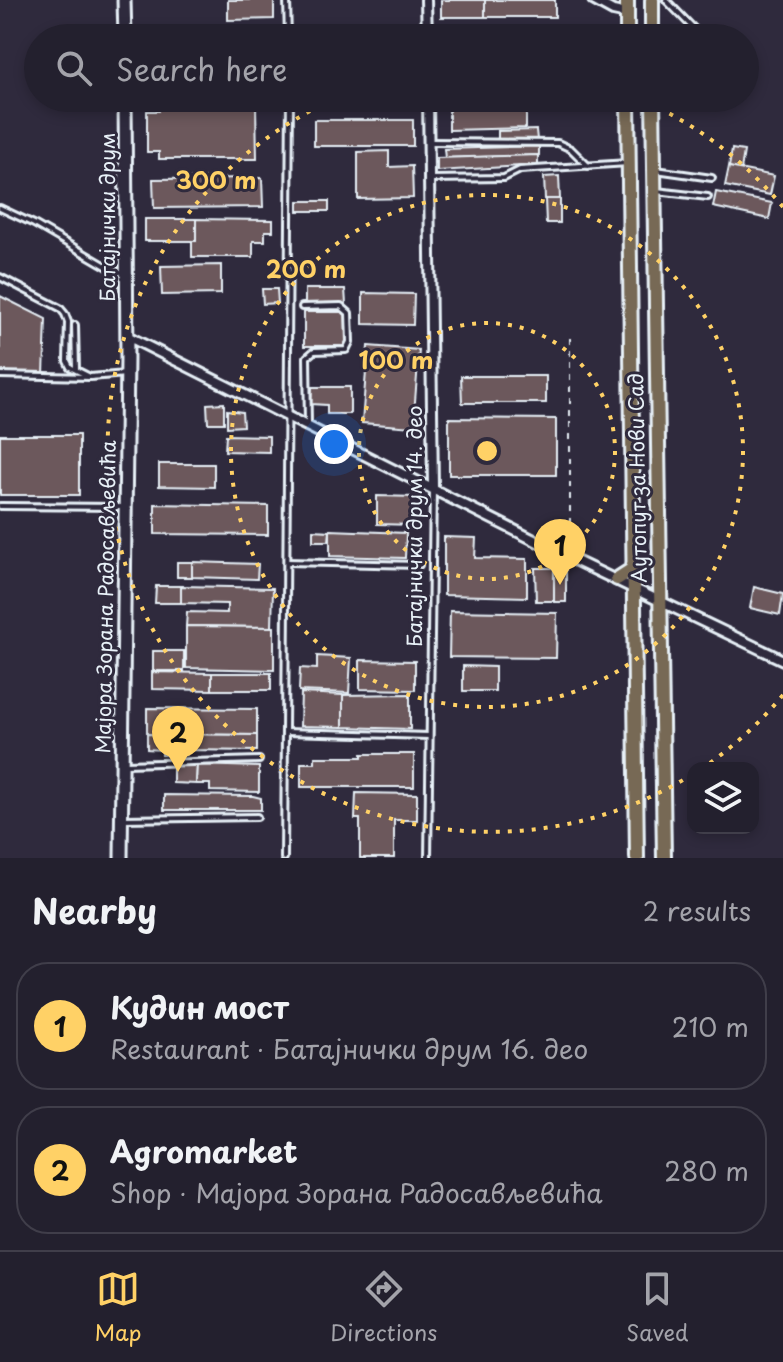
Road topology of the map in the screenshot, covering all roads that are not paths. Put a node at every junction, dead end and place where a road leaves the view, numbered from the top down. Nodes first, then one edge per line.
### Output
1 (124, 0) edge
2 (287, 0) edge
3 (426, 0) edge
4 (593, 0) edge
5 (652, 0) edge
6 (666, 0) edge
7 (627, 7) edge
8 (125, 24) edge
9 (288, 24) edge
10 (427, 24) edge
11 (652, 24) edge
12 (689, 24) edge
13 (125, 112) edge
14 (290, 112) edge
15 (428, 112) edge
16 (628, 112) edge
17 (653, 112) edge
18 (428, 142) junction
19 (628, 163) junction
20 (588, 166) junction
21 (654, 170) junction
22 (712, 178) dead end
23 (429, 179) junction
24 (654, 190) junction
25 (708, 197) dead end
26 (0, 208) edge
27 (126, 274) junction
28 (0, 277) edge
29 (302, 307) dead end
30 (75, 325) dead end
31 (127, 336) junction
32 (76, 369) junction
33 (127, 374) junction
34 (0, 375) edge
35 (90, 377) junction
36 (288, 416) junction
37 (308, 426) junction
38 (433, 487) junction
39 (0, 506) edge
40 (125, 507) junction
41 (287, 562) junction
42 (635, 562) junction
43 (419, 565) dead end
44 (617, 579) junction
45 (635, 588) junction
46 (660, 602) junction
47 (783, 660) edge
48 (286, 732) junction
49 (429, 736) junction
50 (259, 760) dead end
51 (122, 764) junction
52 (257, 817) dead end
53 (121, 820) junction
54 (121, 858) edge
55 (284, 858) edge
56 (428, 858) edge
57 (637, 858) edge
58 (664, 858) edge

1 - 8 main road
2 - 9 lane
3 - 10 street
4 - 7 street
5 - 11 main road
6 - 12 lane
13 - 27 main road, Батајнички друм
14 - 36 lane
15 - 18 street, Батајнички друм 14. део
16 - 19 main road, Аутопут за Нови Сад
17 - 21 main road, Аутопут за Нови Сад
18 - 20 lane
18 - 23 street, Батајнички друм 14. део
19 - 20 lane
19 - 42 main road, Аутопут за Нови Сад
20 - 23 lane
21 - 22 lane
21 - 24 main road, Аутопут за Нови Сад
23 - 38 street, Батајнички друм 14. део
24 - 25 lane
24 - 46 main road, Аутопут за Нови Сад
26 - 27 lane
27 - 31 main road, Батајнички друм
28 - 32 lane
29 - 37 lane
30 - 32 lane
31 - 33 main road, Мајора Зорана Радосављевића
31 - 36 street
32 - 35 lane
33 - 35 lane
33 - 40 main road, Мајора Зорана Радосављевића
34 - 35 lane
36 - 37 street
36 - 41 lane
37 - 38 street
38 - 44 street
38 - 49 lane, Батајнички друм 14. део
39 - 40 lane
40 - 51 main road, Мајора Зорана Радосављевића
41 - 43 lane
41 - 48 lane
42 - 44 main road
42 - 45 main road, Аутопут за Нови Сад
44 - 45 street
45 - 46 street
45 - 57 main road, Аутопут за Нови Сад
46 - 47 street
46 - 58 main road, Аутопут за Нови Сад
48 - 49 lane
48 - 55 lane
49 - 56 lane, Батајнички друм 14. део
50 - 51 lane
51 - 53 main road, Мајора Зорана Радосављевића
52 - 53 lane
53 - 54 main road, Мајора Зорана Радосављевића

